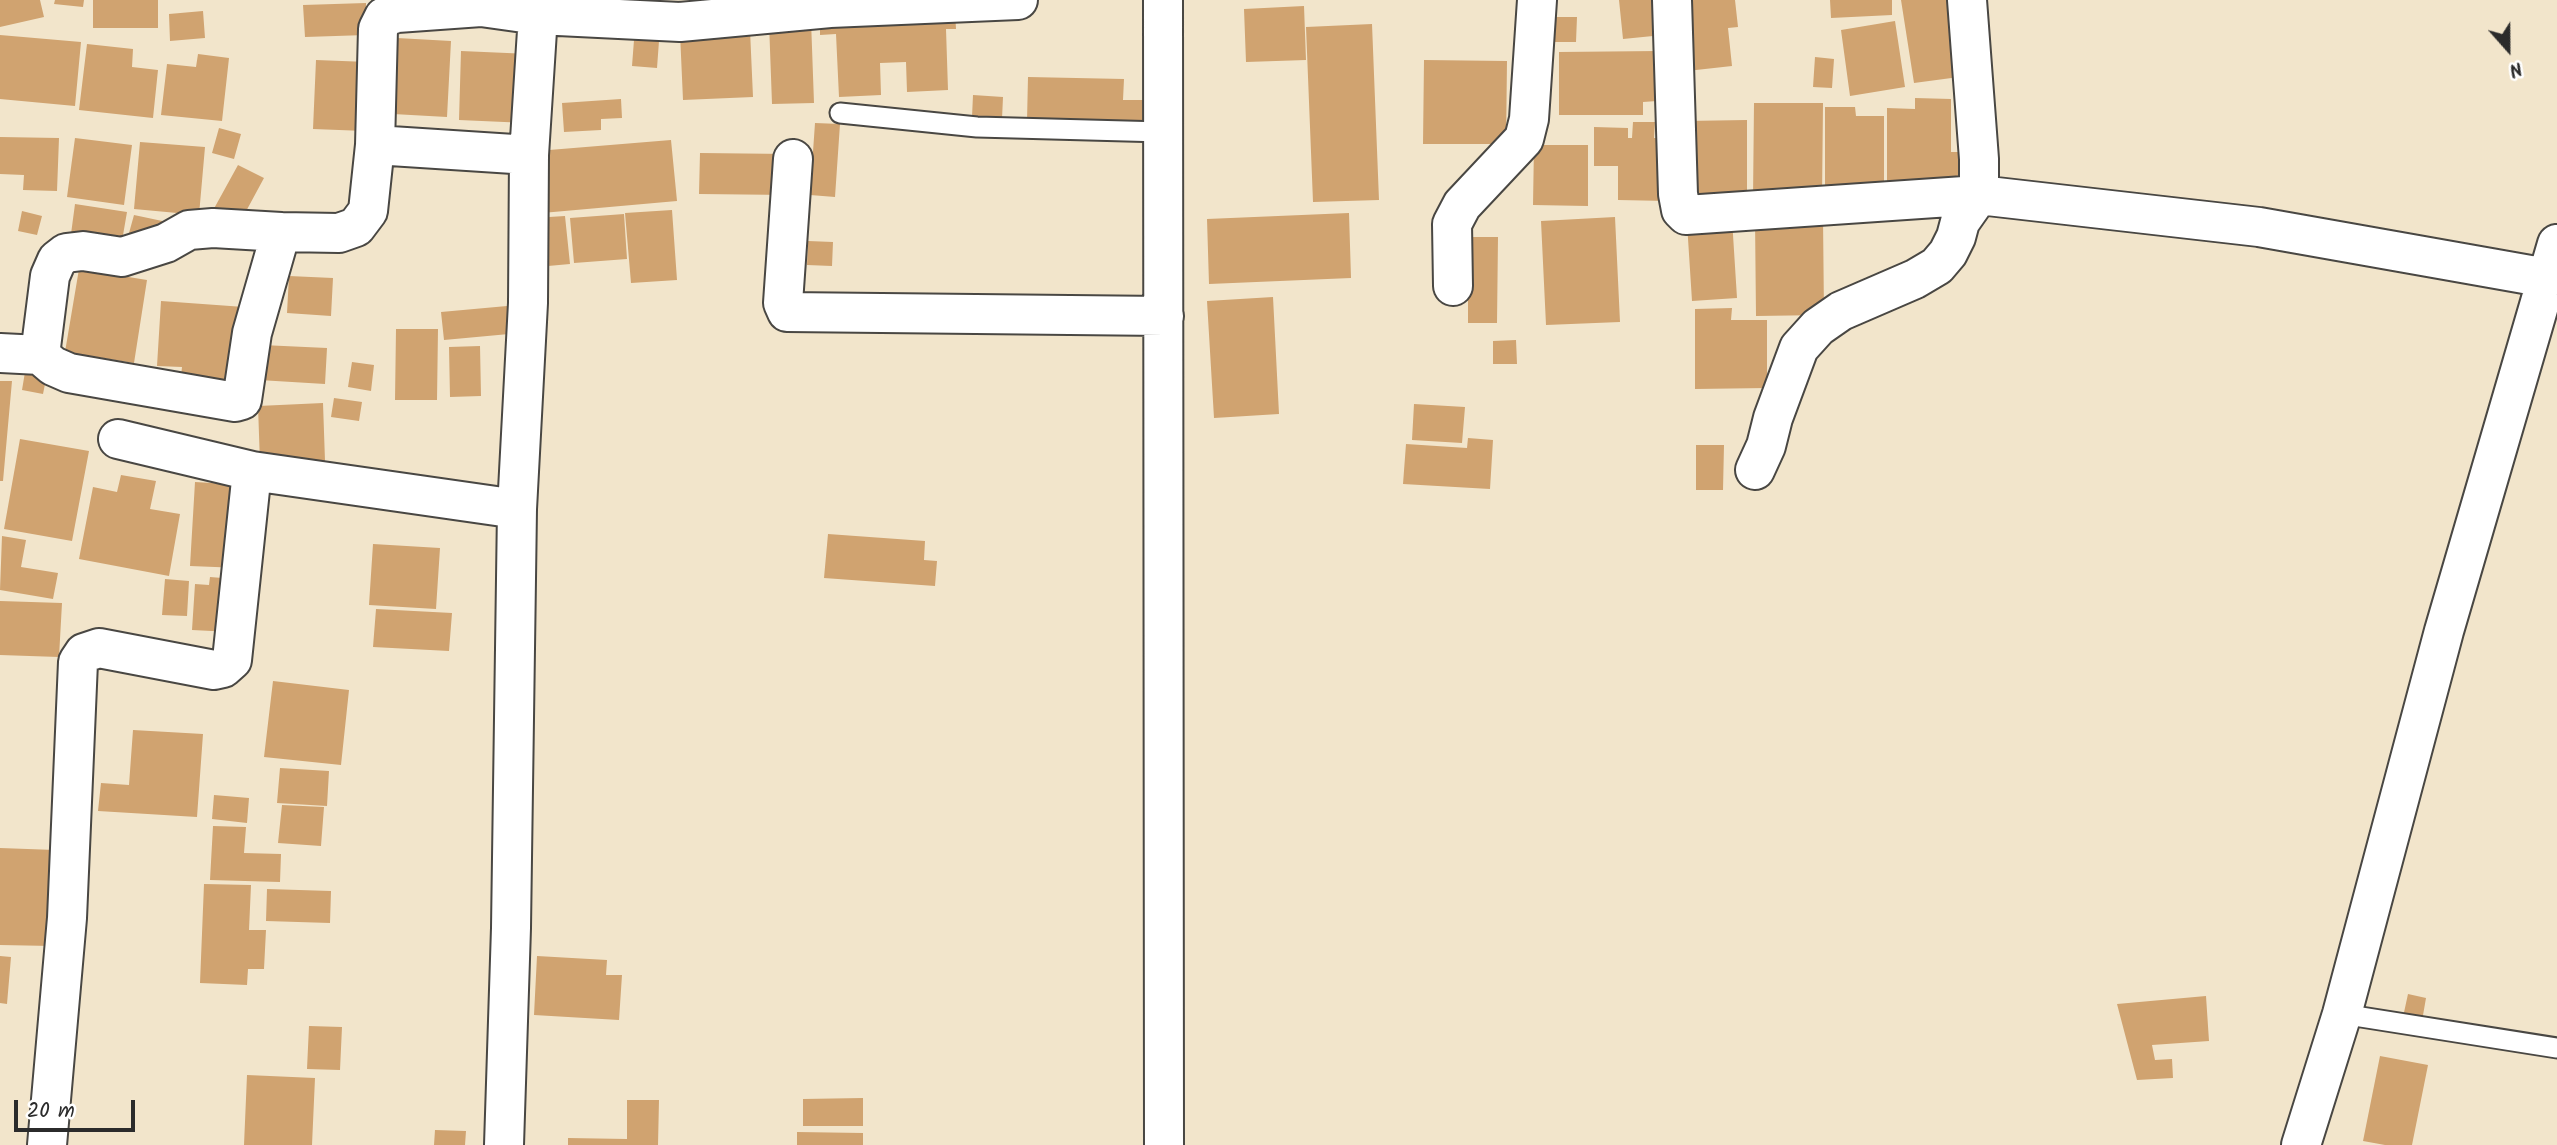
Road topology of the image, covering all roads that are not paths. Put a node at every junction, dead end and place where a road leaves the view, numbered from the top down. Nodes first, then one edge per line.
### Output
1 (1018, 0) edge
2 (1163, 0) edge
3 (1537, 0) edge
4 (1672, 0) edge
5 (1967, 0) edge
6 (538, 15) junction
7 (840, 113) dead end
8 (1163, 132) junction
9 (375, 145) junction
10 (529, 155) junction
11 (793, 159) dead end
12 (1979, 195) junction
13 (281, 232) junction
14 (2552, 261) edge
15 (1453, 286) dead end
16 (1164, 316) junction
17 (0, 353) edge
18 (40, 355) junction
19 (118, 439) dead end
20 (1755, 470) dead end
21 (252, 471) junction
22 (517, 509) junction
23 (2342, 1014) junction
24 (2557, 1048) edge
25 (47, 1145) edge
26 (504, 1145) edge
27 (1164, 1145) edge
28 (2301, 1145) edge

1 - 6 street
2 - 8 street
3 - 15 street
4 - 12 street
5 - 12 street
6 - 9 street
6 - 10 street
7 - 8 lane
8 - 16 street
9 - 10 street
9 - 13 street
10 - 22 street
11 - 16 street
12 - 14 street
12 - 20 street
13 - 18 street
13 - 18 street
14 - 23 street
16 - 27 street
17 - 18 street
19 - 21 street
21 - 22 street
21 - 25 street
22 - 26 street
23 - 24 lane
23 - 28 street

